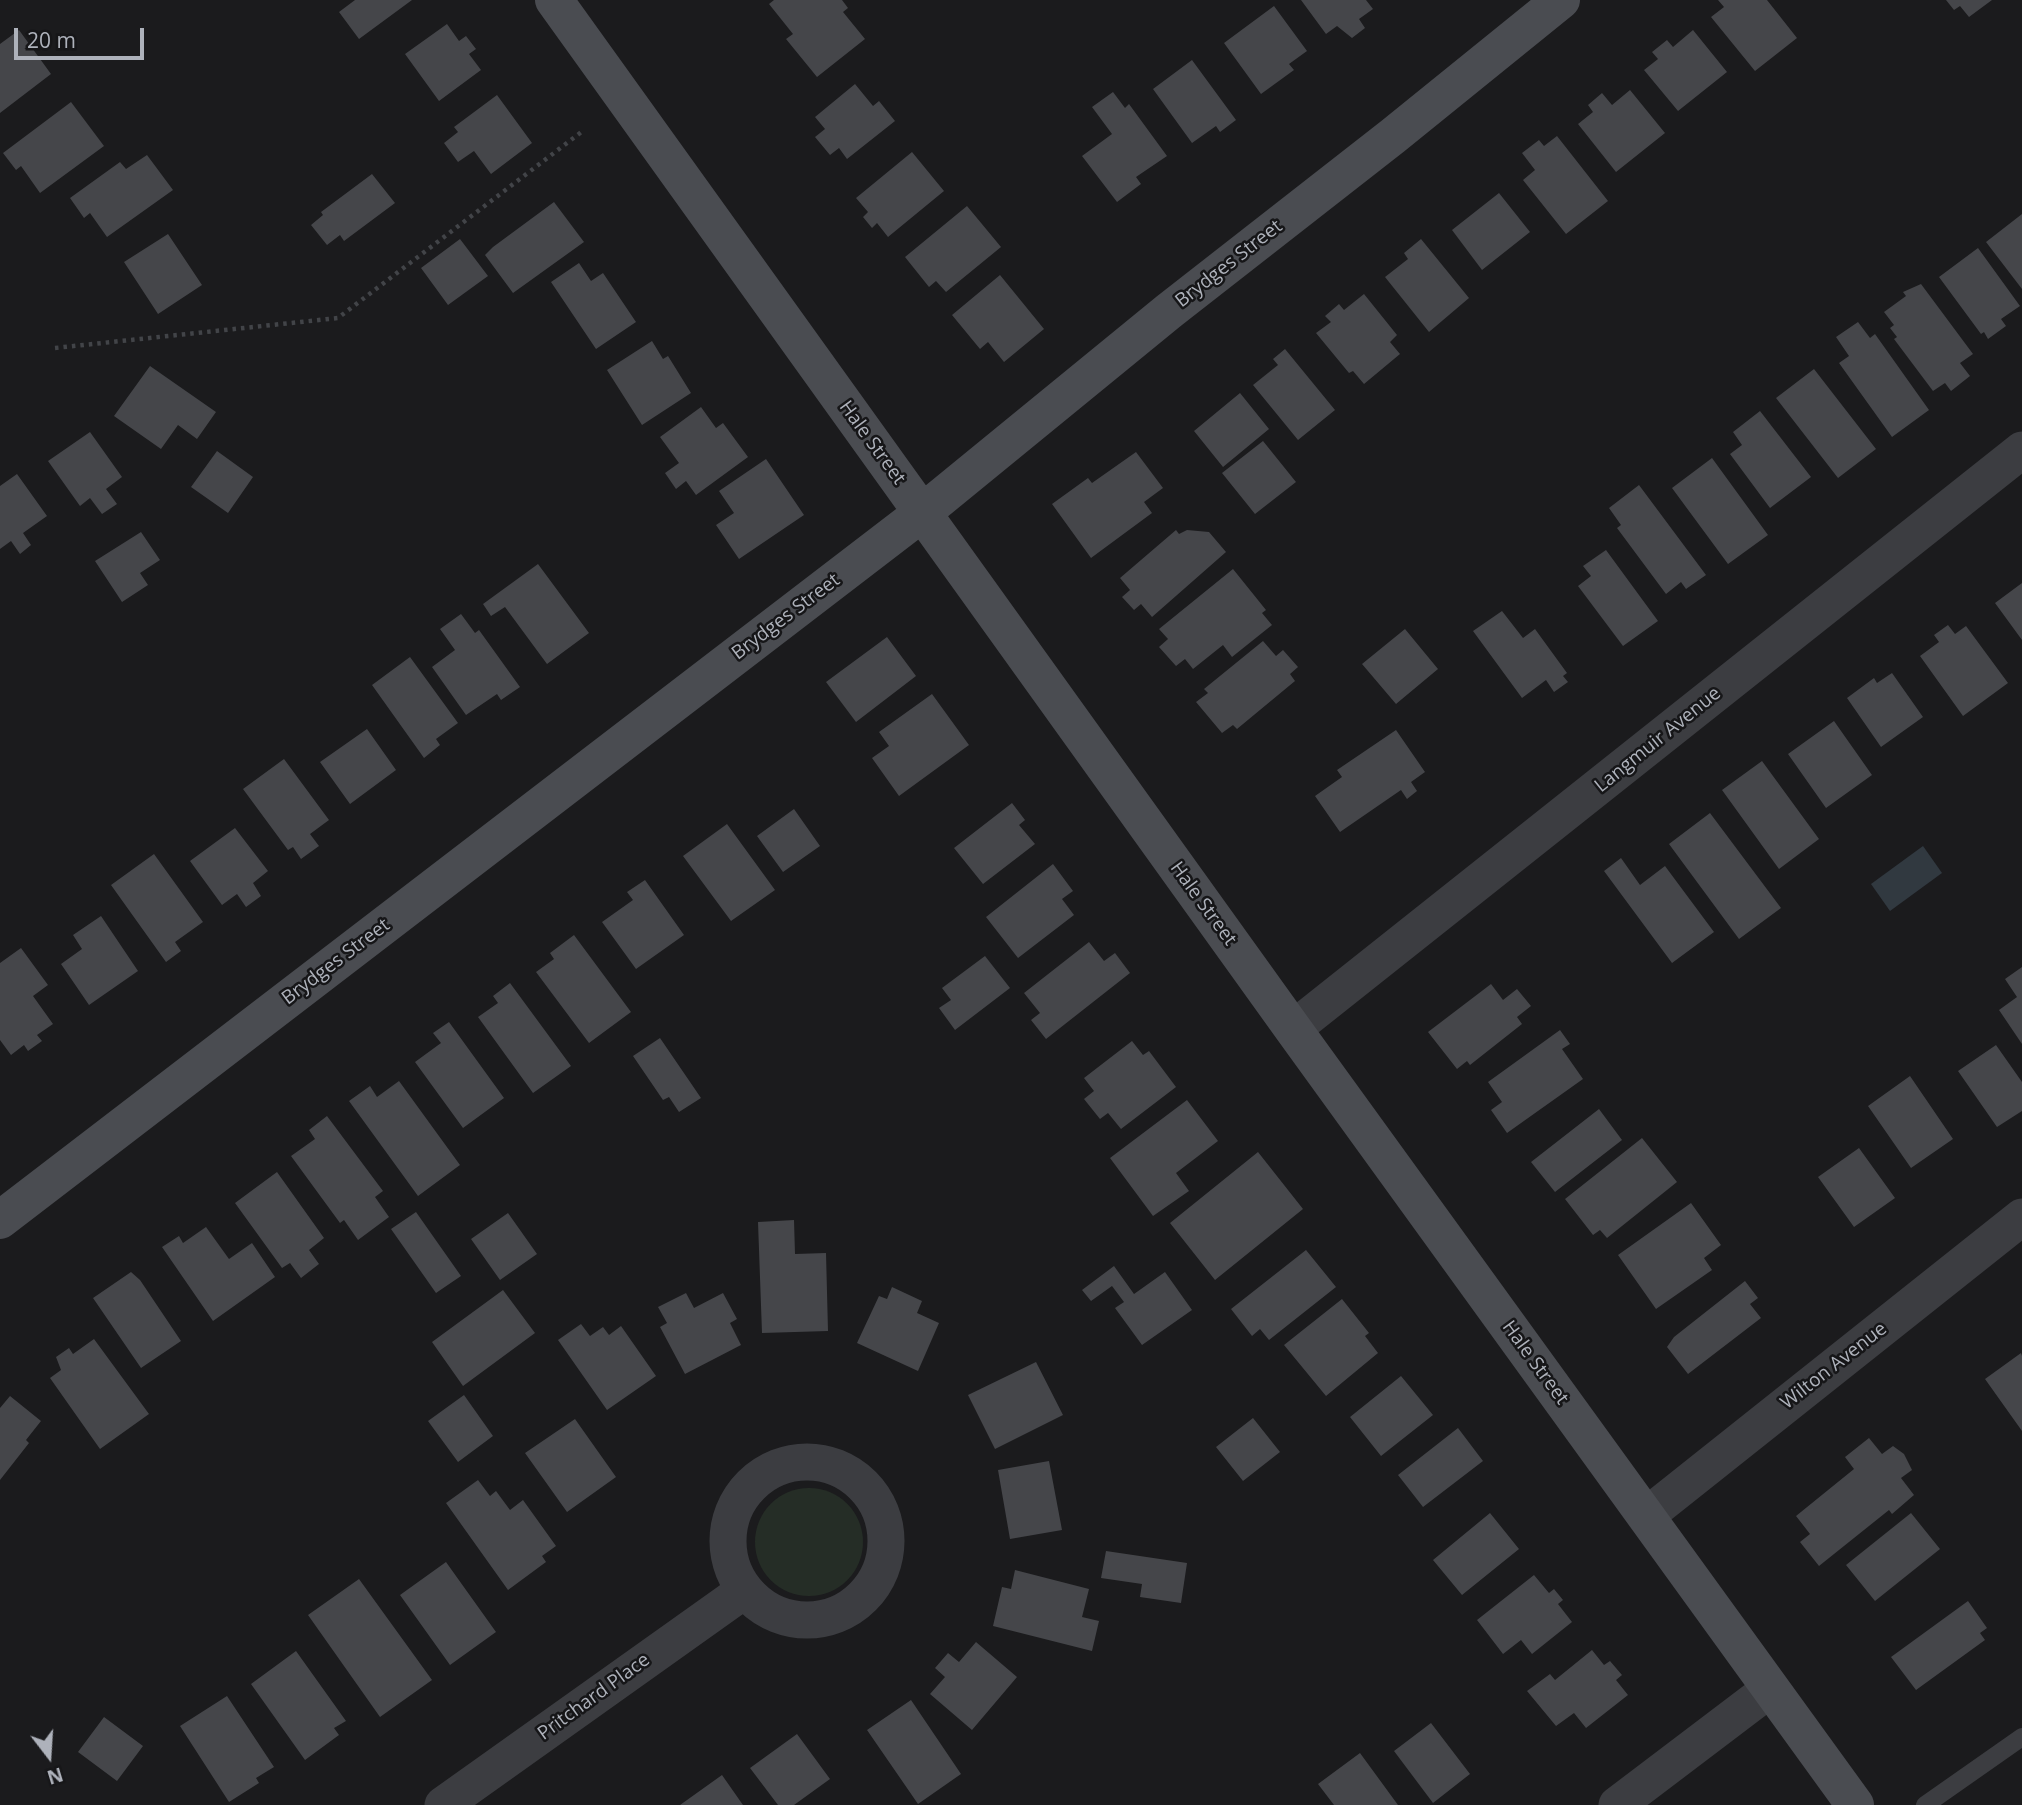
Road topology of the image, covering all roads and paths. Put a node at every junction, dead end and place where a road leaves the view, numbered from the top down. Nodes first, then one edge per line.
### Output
1 (554, 0) edge
2 (1561, 0) edge
3 (584, 130) dead end
4 (55, 348) dead end
5 (2022, 450) edge
6 (922, 513) junction
7 (1293, 1030) junction
8 (2022, 1217) edge
9 (0, 1220) edge
10 (1646, 1516) junction
11 (745, 1590) junction
12 (1770, 1689) junction
13 (2022, 1738) edge
14 (443, 1805) edge
15 (1617, 1805) edge
16 (1854, 1805) edge
17 (1926, 1805) edge

1 - 6 street, Hale Street
2 - 6 street, Brydges Street
3 - 4 path
5 - 7 street, Langmuir Avenue
6 - 7 street, Hale Street
6 - 9 street, Brydges Street
7 - 10 street, Hale Street
8 - 10 street, Wilton Avenue
10 - 12 street, Hale Street
11 - 11 street
11 - 14 street, Pritchard Place
12 - 15 street
12 - 16 street, Hale Street
13 - 17 lane

